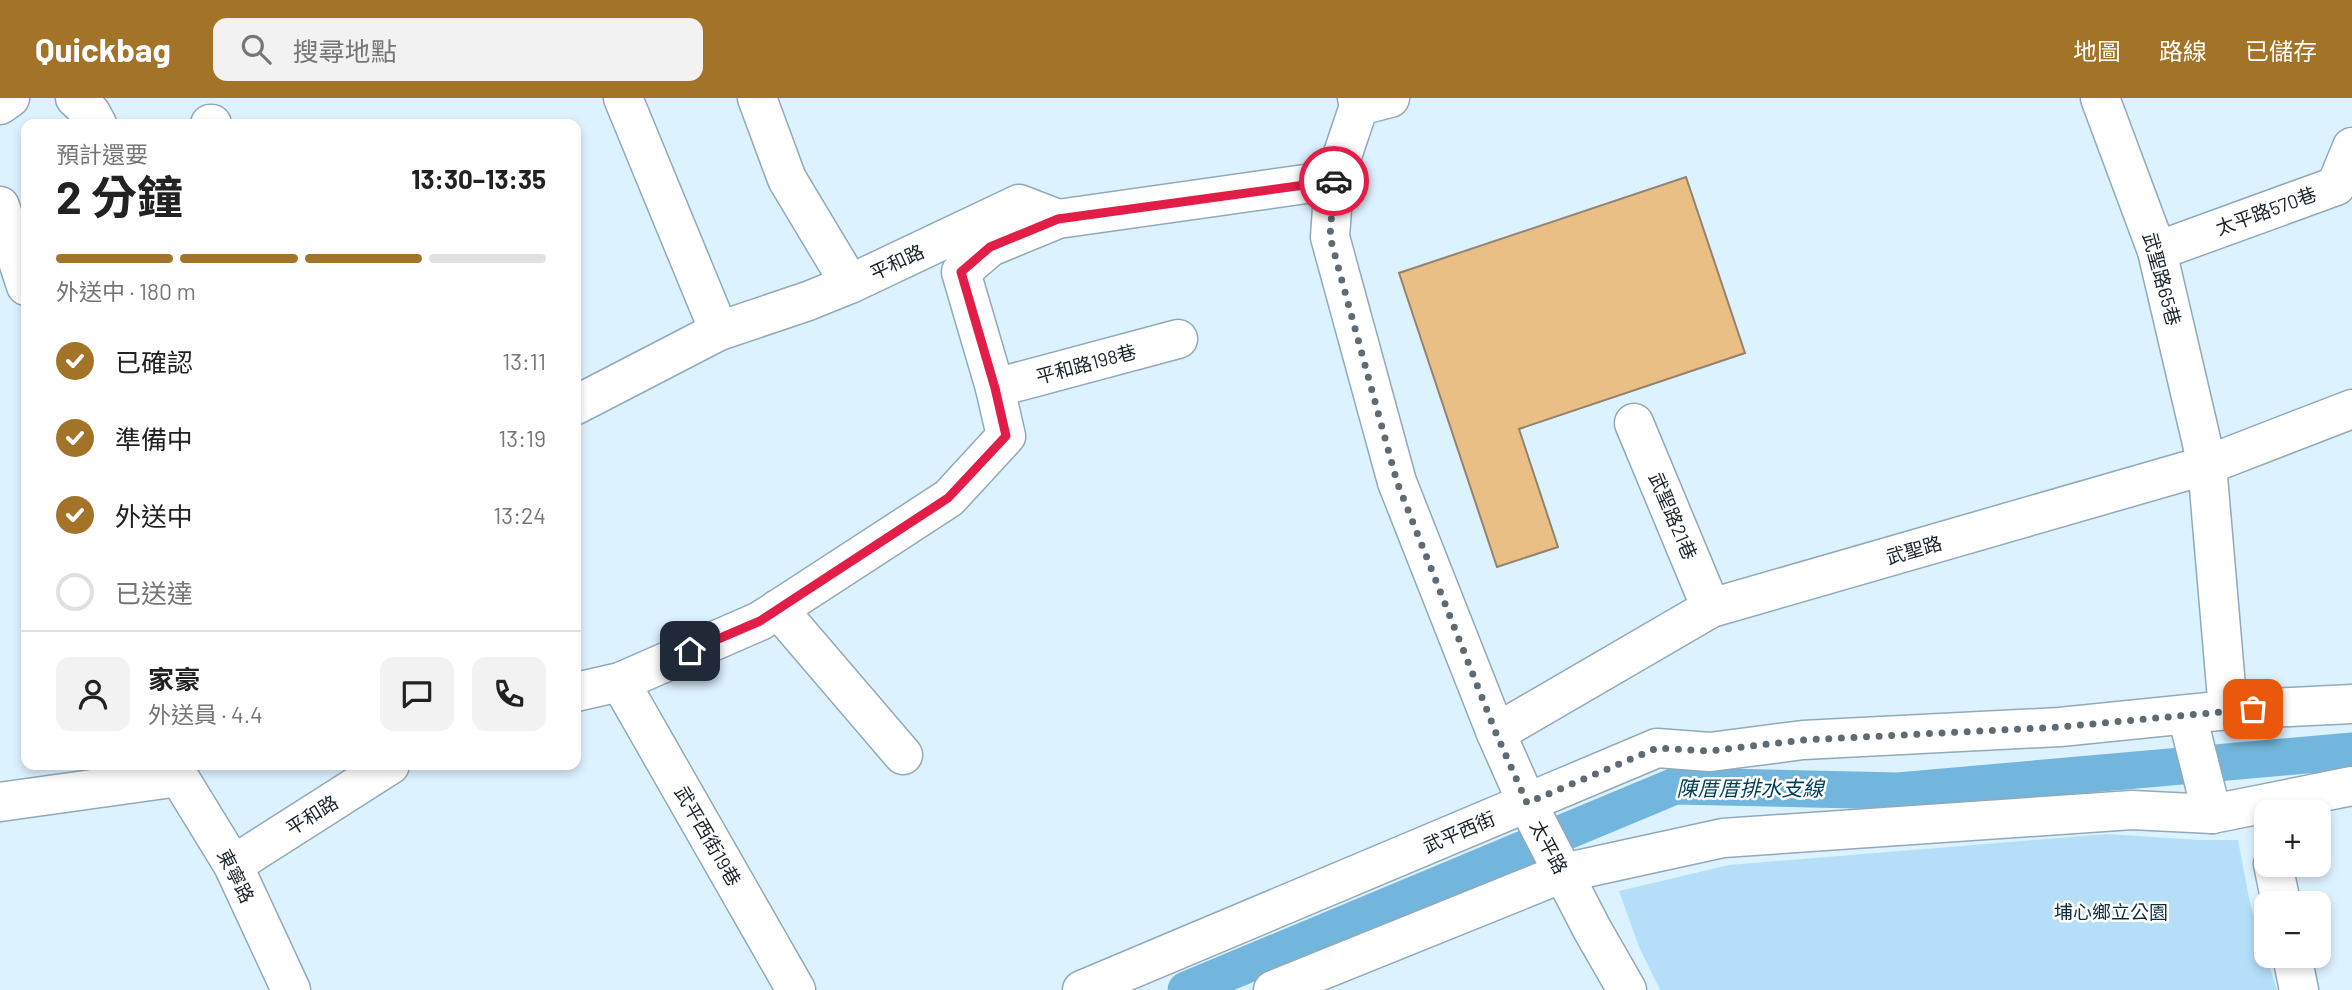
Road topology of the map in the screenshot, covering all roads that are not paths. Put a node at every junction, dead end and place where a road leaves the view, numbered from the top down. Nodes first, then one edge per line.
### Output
1 (10, 98) edge
2 (75, 98) edge
3 (623, 98) edge
4 (757, 98) edge
5 (2100, 98) edge
6 (1369, 101) edge
7 (0, 105) edge
8 (94, 119) edge
9 (2352, 147) edge
10 (1334, 180) junction
11 (0, 206) edge
12 (1058, 219) junction
13 (2157, 251) junction
14 (21, 271) edge
15 (850, 284) junction
16 (719, 331) junction
17 (1178, 339) dead end
18 (995, 388) junction
19 (581, 402) edge
20 (2352, 409) edge
21 (1634, 423) dead end
22 (2207, 465) junction
23 (1711, 608) junction
24 (778, 609) junction
25 (620, 681) junction
26 (581, 691) edge
27 (2352, 704) edge
28 (2228, 710) junction
29 (2187, 715) junction
30 (1496, 733) junction
31 (903, 755) dead end
32 (382, 770) edge
33 (178, 771) edge
34 (2352, 786) edge
35 (2314, 800) edge
36 (0, 802) edge
37 (1527, 803) junction
38 (2212, 814) junction
39 (2254, 818) edge
40 (233, 865) junction
41 (1563, 873) junction
42 (2294, 968) edge
43 (291, 990) edge
44 (796, 990) edge
45 (1082, 990) edge
46 (1273, 990) edge
47 (1628, 990) edge
48 (2299, 990) edge

1 - 7 street
2 - 8 street
3 - 16 street
4 - 15 street, 平和路
5 - 13 street, 武聖路65巷
6 - 10 street, 太平路
9 - 13 street, 太平路570巷
10 - 12 street, 平和路
10 - 30 street, 太平路
11 - 14 street
12 - 15 street, 平和路
12 - 18 street, 平和路
13 - 22 street, 武聖路65巷
15 - 16 street
16 - 19 street
17 - 18 street, 平和路198巷
18 - 24 street, 平和路
20 - 22 street, 武聖路
21 - 23 street, 武聖路21巷
22 - 23 street, 武聖路
22 - 28 street, 武聖路65巷
23 - 30 street, 武聖路
24 - 25 street, 平和路
24 - 31 street
25 - 26 street, 平和路
25 - 44 street, 武平西街19巷
27 - 28 street, 武平西街
28 - 29 street, 武平西街
29 - 37 street, 武平西街
29 - 38 street
30 - 37 street, 太平路
32 - 40 street, 平和路
33 - 36 street
33 - 40 street, 東寧路
34 - 35 street
37 - 41 street, 太平路
37 - 45 street, 武平西街
38 - 39 street
38 - 41 street
40 - 43 street, 東寧路
41 - 46 street
41 - 47 street, 太平路
42 - 48 street

